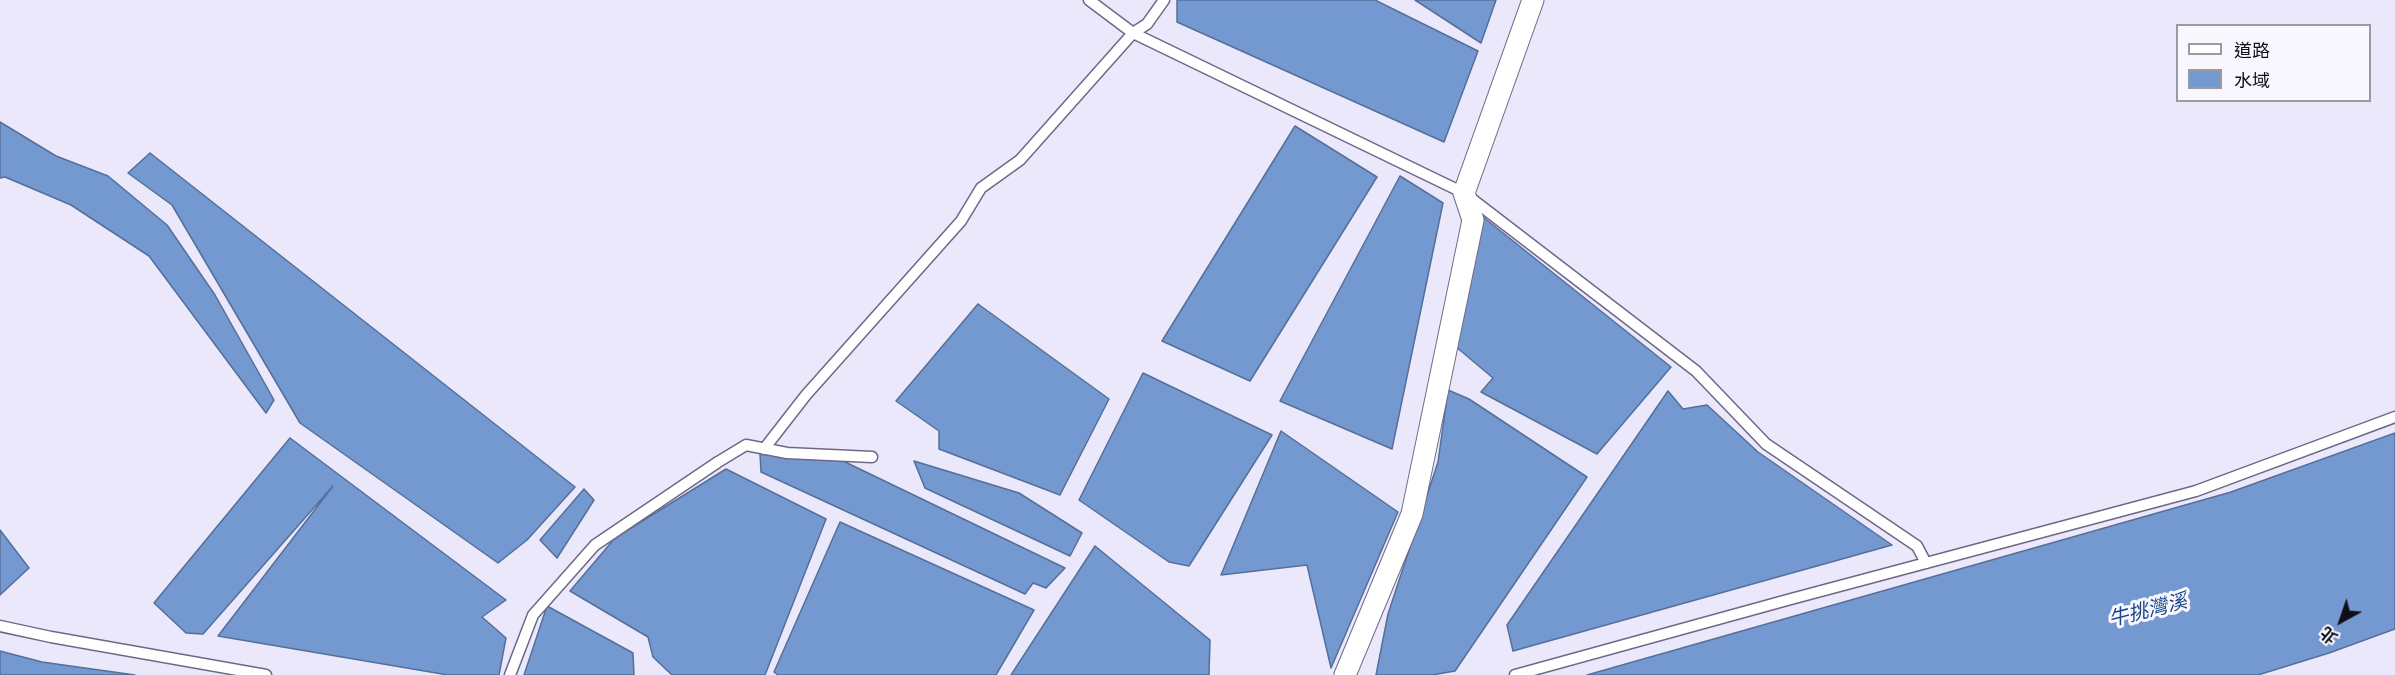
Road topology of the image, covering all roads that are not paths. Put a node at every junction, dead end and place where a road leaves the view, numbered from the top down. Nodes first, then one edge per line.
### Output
1 (1089, 0) edge
2 (1164, 0) edge
3 (1533, 0) edge
4 (1133, 33) junction
5 (1464, 193) junction
6 (2395, 417) edge
7 (764, 449) junction
8 (872, 457) dead end
9 (1926, 563) junction
10 (0, 626) edge
11 (266, 675) edge
12 (510, 675) edge
13 (1345, 675) edge
14 (1515, 675) edge

1 - 4 lane
2 - 4 lane
3 - 5 street
4 - 5 lane
4 - 7 lane
5 - 9 lane
5 - 13 street
6 - 9 lane
7 - 8 lane
7 - 12 lane
9 - 14 lane
10 - 11 lane

